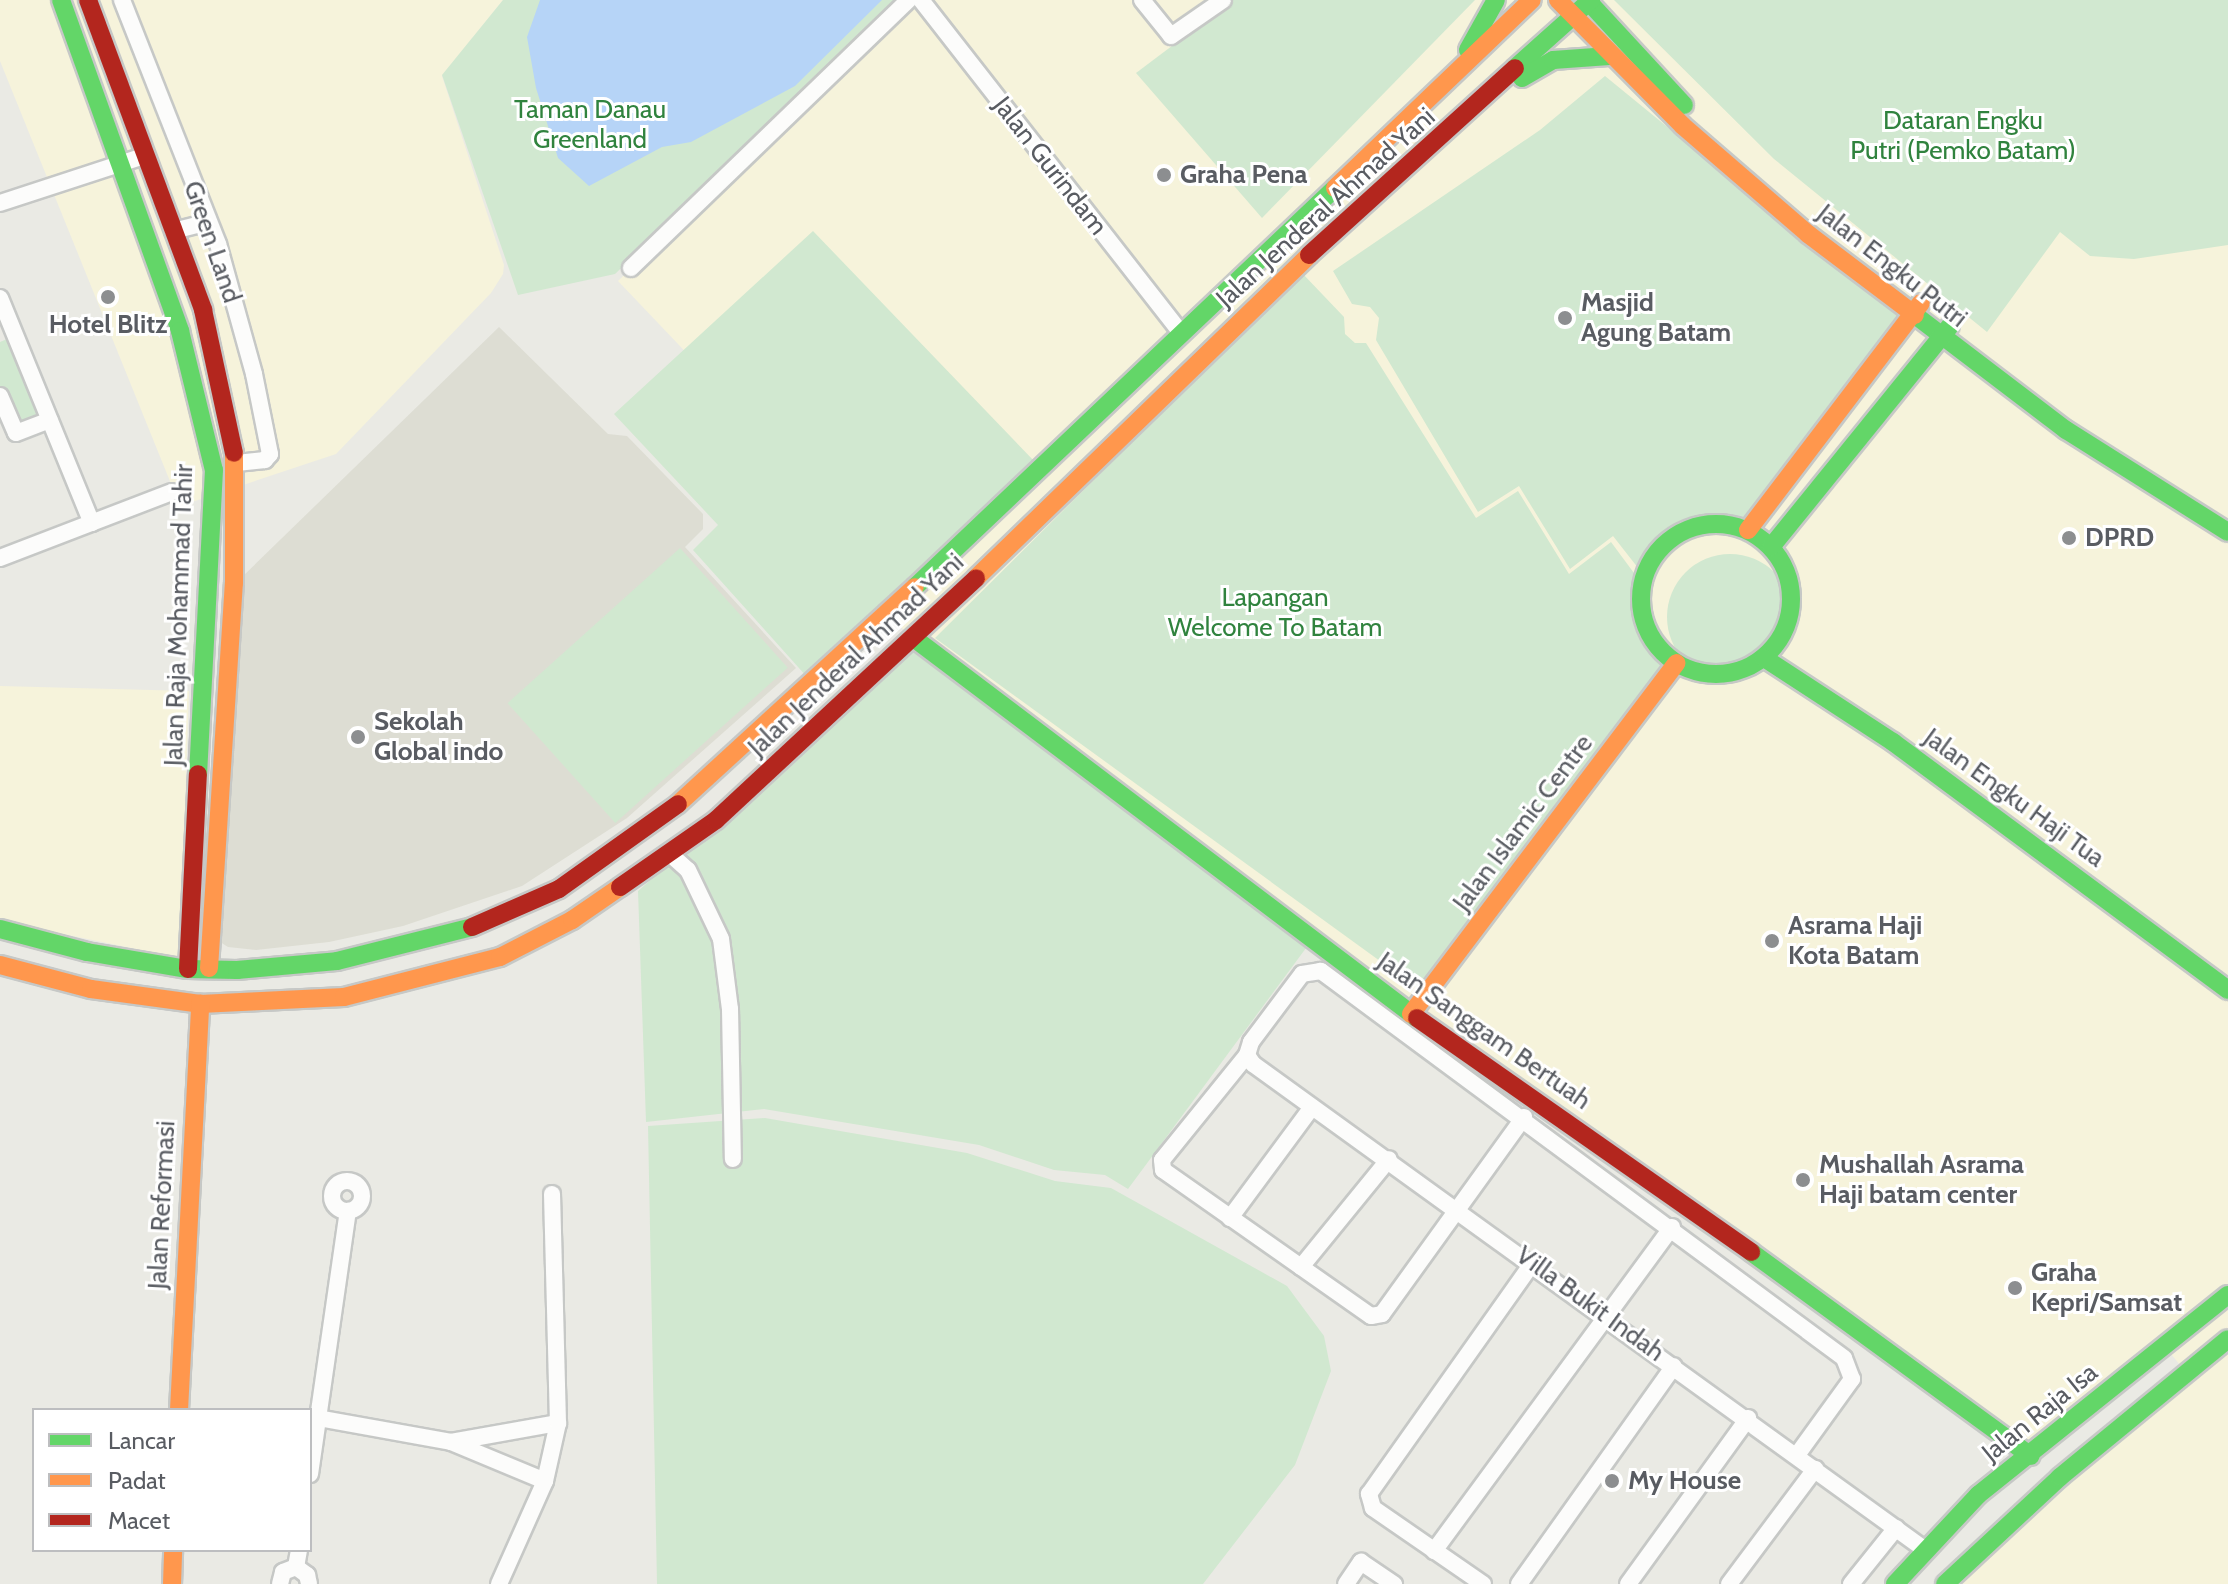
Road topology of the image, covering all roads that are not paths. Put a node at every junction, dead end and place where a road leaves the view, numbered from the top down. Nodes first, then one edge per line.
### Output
1 (61, 0) edge
2 (88, 0) edge
3 (122, 0) edge
4 (909, 0) edge
5 (921, 0) edge
6 (1142, 0) edge
7 (1496, 0) edge
8 (1532, 0) edge
9 (1558, 0) edge
10 (1220, 1) edge
11 (1589, 1) edge
12 (1572, 16) junction
13 (1609, 56) junction
14 (1461, 68) junction
15 (1495, 90) junction
16 (144, 156) junction
17 (123, 163) junction
18 (0, 203) edge
19 (209, 222) junction
20 (173, 231) junction
21 (631, 268) dead end
22 (0, 298) edge
23 (1917, 309) junction
24 (1180, 331) junction
25 (1945, 332) junction
26 (7, 334) edge
27 (0, 396) edge
28 (50, 420) junction
29 (8, 435) edge
30 (234, 463) junction
31 (1044, 463) junction
32 (1067, 488) junction
33 (172, 492) dead end
34 (2228, 515) edge
35 (92, 523) junction
36 (1748, 530) junction
37 (2228, 532) edge
38 (1771, 547) junction
39 (0, 558) edge
40 (915, 639) junction
41 (1764, 658) junction
42 (1676, 663) junction
43 (670, 854) junction
44 (0, 929) edge
45 (0, 965) edge
46 (209, 968) junction
47 (188, 969) junction
48 (2228, 990) edge
49 (200, 1004) junction
50 (1411, 1014) junction
51 (1250, 1060) junction
52 (1312, 1107) junction
53 (1524, 1117) junction
54 (733, 1159) dead end
55 (1389, 1159) junction
56 (552, 1194) dead end
57 (348, 1211) dead end
58 (1458, 1211) junction
59 (1230, 1218) junction
60 (1672, 1227) junction
61 (1533, 1262) junction
62 (1301, 1267) junction
63 (2228, 1295) edge
64 (1604, 1316) junction
65 (2228, 1339) edge
66 (2166, 1348) junction
67 (1674, 1366) junction
68 (2186, 1373) junction
69 (179, 1408) edge
70 (318, 1418) junction
71 (1748, 1418) junction
72 (558, 1423) junction
73 (451, 1442) junction
74 (1797, 1455) junction
75 (2031, 1456) junction
76 (312, 1460) edge
77 (1815, 1469) junction
78 (545, 1481) junction
79 (1896, 1528) junction
80 (1924, 1549) junction
81 (1434, 1551) junction
82 (173, 1552) edge
83 (297, 1558) edge
84 (172, 1584) edge
85 (280, 1584) edge
86 (309, 1584) edge
87 (499, 1584) edge
88 (1346, 1584) edge
89 (1394, 1584) edge
90 (1483, 1584) edge
91 (1519, 1584) edge
92 (1628, 1584) edge
93 (1729, 1584) edge
94 (1851, 1584) edge
95 (1895, 1584) edge
96 (1945, 1584) edge

1 - 17 main road, Jalan Raja Mohammad Tahir
2 - 16 main road, Jalan Raja Mohammad Tahir
3 - 19 street, Green Land
4 - 21 street
5 - 24 street, Jalan Gurindam
6 - 10 street
7 - 14 main road
8 - 14 main road, Jalan Jenderal Ahmad Yani
9 - 12 main road, Jalan Engku Putri
11 - 12 main road, Jalan Jenderal Ahmad Yani
11 - 23 main road, Jalan Engku Putri
12 - 13 main road, Jalan Engku Putri
12 - 15 main road, Jalan Jenderal Ahmad Yani
13 - 15 main road
13 - 23 main road, Jalan Engku Putri
14 - 24 main road, Jalan Jenderal Ahmad Yani
15 - 32 main road, Jalan Jenderal Ahmad Yani
16 - 17 street
16 - 20 main road, Jalan Raja Mohammad Tahir
17 - 18 street
17 - 47 main road, Jalan Raja Mohammad Tahir
19 - 20 street
19 - 30 street, Green Land
20 - 30 main road, Jalan Raja Mohammad Tahir
22 - 26 street
23 - 25 main road, Jalan Engku Putri
23 - 36 main road
24 - 31 main road, Jalan Jenderal Ahmad Yani
25 - 34 main road, Jalan Engku Putri
25 - 37 main road, Jalan Engku Putri
25 - 38 main road
26 - 28 street
27 - 29 street
28 - 29 street
28 - 35 street
30 - 46 main road, Jalan Raja Mohammad Tahir
31 - 32 main road
31 - 46 main road, Jalan Jenderal Ahmad Yani
32 - 40 main road, Jalan Jenderal Ahmad Yani
33 - 35 street
35 - 39 street
36 - 38 main road
36 - 42 main road
38 - 41 main road
40 - 43 main road, Jalan Jenderal Ahmad Yani
40 - 50 main road, Jalan Sanggam Bertuah
41 - 42 main road
41 - 48 main road, Jalan Engku Haji Tua
42 - 50 main road, Jalan Islamic Centre
43 - 49 main road, Jalan Jenderal Ahmad Yani
43 - 54 street
44 - 47 main road, Jalan Jenderal Ahmad Yani
45 - 49 main road, Jalan Jenderal Ahmad Yani
46 - 47 main road, Jalan Jenderal Ahmad Yani
49 - 69 main road, Jalan Reformasi
50 - 75 main road, Jalan Sanggam Bertuah
51 - 52 street, Villa Bukit Indah
51 - 53 street
51 - 59 street
52 - 55 street, Villa Bukit Indah
52 - 59 street
53 - 58 street
53 - 60 street
55 - 58 street, Villa Bukit Indah
55 - 62 street
56 - 72 street
57 - 70 street
58 - 61 street, Villa Bukit Indah
58 - 62 street
59 - 62 street
60 - 64 street
60 - 74 street
61 - 64 street, Villa Bukit Indah
61 - 81 street
63 - 66 main road, Jalan Raja Isa
64 - 67 street, Villa Bukit Indah
64 - 81 street
65 - 68 main road
66 - 68 main road
66 - 75 main road, Jalan Raja Isa
67 - 71 street, Villa Bukit Indah
67 - 91 street
68 - 96 main road
70 - 73 street
70 - 76 street
71 - 74 street, Villa Bukit Indah
71 - 92 street
72 - 73 street
72 - 78 street
73 - 78 street
74 - 77 street, Villa Bukit Indah
75 - 80 main road, Jalan Raja Isa
77 - 79 street, Villa Bukit Indah
77 - 93 street
78 - 87 street
79 - 80 street, Villa Bukit Indah
79 - 94 street
80 - 95 main road, Jalan Raja Isa
81 - 90 street
82 - 84 main road
83 - 85 street
83 - 86 street
88 - 89 street

